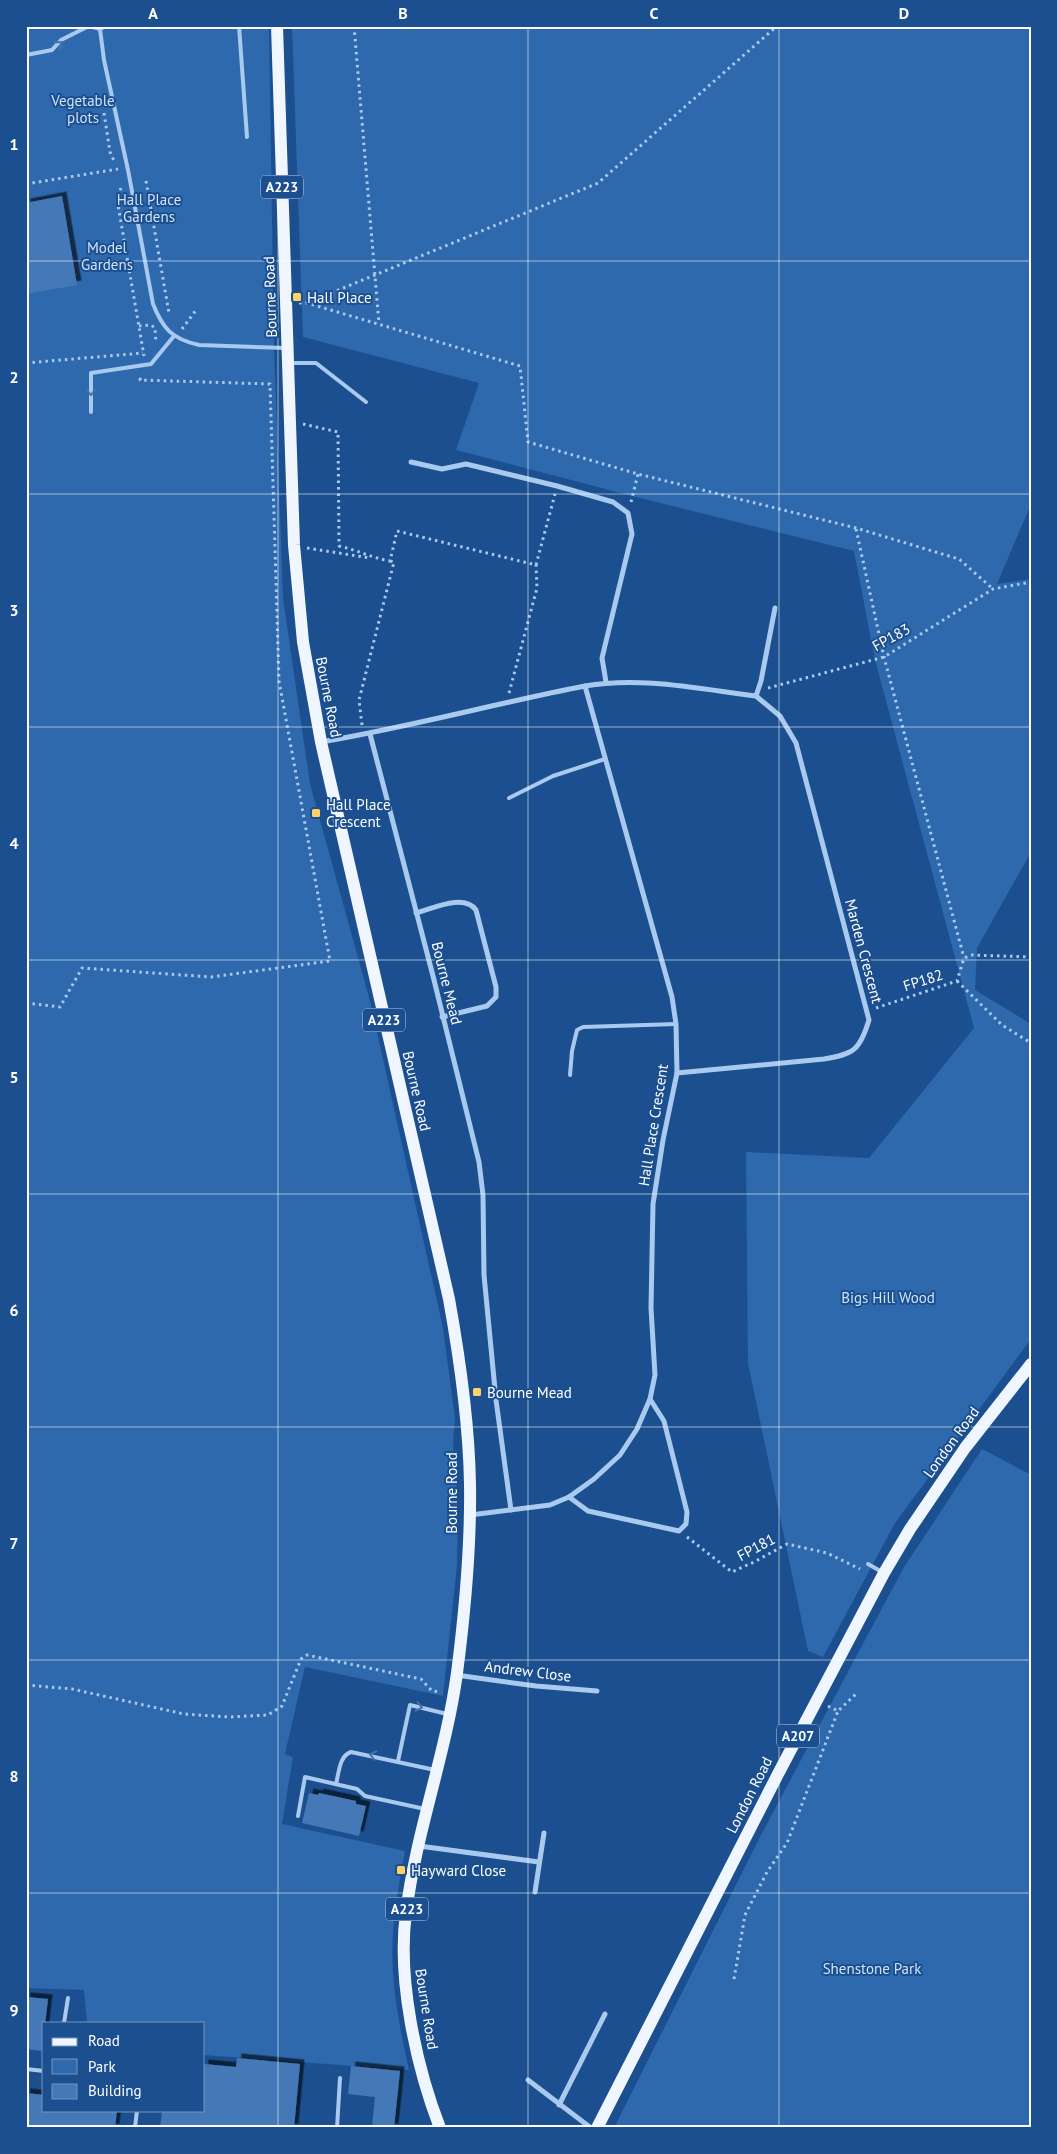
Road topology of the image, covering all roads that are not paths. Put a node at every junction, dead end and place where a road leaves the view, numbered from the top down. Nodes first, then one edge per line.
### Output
1 (89, 26) edge
2 (106, 26) edge
3 (239, 26) edge
4 (277, 26) edge
5 (100, 28) junction
6 (26, 55) edge
7 (247, 137) dead end
8 (174, 336) junction
9 (288, 349) junction
10 (288, 362) junction
11 (366, 402) dead end
12 (92, 412) dead end
13 (411, 462) dead end
14 (775, 608) dead end
15 (606, 682) junction
16 (585, 686) junction
17 (756, 696) junction
18 (370, 734) junction
19 (321, 742) junction
20 (605, 759) junction
21 (509, 798) dead end
22 (416, 913) junction
23 (442, 1017) junction
24 (676, 1024) junction
25 (677, 1073) junction
26 (570, 1075) dead end
27 (1031, 1364) edge
28 (650, 1399) junction
29 (569, 1497) junction
30 (511, 1510) junction
31 (469, 1515) junction
32 (868, 1564) dead end
33 (882, 1576) junction
34 (456, 1675) junction
35 (597, 1690) dead end
36 (449, 1715) junction
37 (398, 1761) junction
38 (437, 1770) junction
39 (336, 1784) junction
40 (428, 1810) junction
41 (298, 1816) dead end
42 (544, 1833) dead end
43 (419, 1846) junction
44 (539, 1862) junction
45 (535, 1892) dead end
46 (68, 1998) dead end
47 (605, 2014) dead end
48 (64, 2022) edge
49 (26, 2070) edge
50 (42, 2071) edge
51 (340, 2078) dead end
52 (528, 2080) dead end
53 (560, 2105) junction
54 (137, 2112) edge
55 (135, 2128) edge
56 (337, 2128) edge
57 (440, 2128) edge
58 (591, 2128) edge
59 (597, 2128) edge

1 - 5 lane
6 -> 1 lane
2 - 5 lane
3 - 7 lane
4 - 9 main road, Bourne Road / A223
5 - 8 lane
8 - 9 lane
8 -> 12 lane
9 - 10 main road, Bourne Road / A223
10 - 11 lane
10 - 19 main road, Bourne Road / A223
13 - 15 street
14 - 17 street
15 - 16 street
15 - 17 street
16 - 18 street
16 - 20 street, Hall Place Crescent
17 - 25 street, Marden Crescent
18 - 19 street
18 - 22 street, Bourne Mead
19 - 31 main road, Bourne Road / A223
20 - 21 lane
20 - 24 street, Hall Place Crescent
22 - 23 street, Bourne Mead
22 - 23 street
23 - 30 street, Bourne Mead
24 - 25 street, Hall Place Crescent
24 - 26 lane
25 - 28 street, Hall Place Crescent
27 - 33 main road, London Road / A207
28 - 29 street, Hall Place Crescent
28 - 29 street
29 - 30 street, Hall Place Crescent
30 - 31 street, Hall Place Crescent
31 - 34 main road, Bourne Road / A223
32 - 33 lane
33 - 59 main road, London Road / A207
34 - 35 street, Andrew Close
34 - 36 main road, Bourne Road / A223
37 -> 36 lane
36 - 38 main road, Bourne Road / A223
37 - 38 lane
37 -> 39 lane
38 - 40 main road, Bourne Road / A223
39 - 40 lane
39 - 41 lane
40 - 43 main road, Bourne Road / A223
42 - 44 street
43 - 44 street
43 - 57 main road, Bourne Road / A223
44 - 45 street
46 - 48 lane
47 - 53 street
49 - 50 lane
51 - 56 lane
52 - 53 street
53 - 58 street
54 - 55 lane

